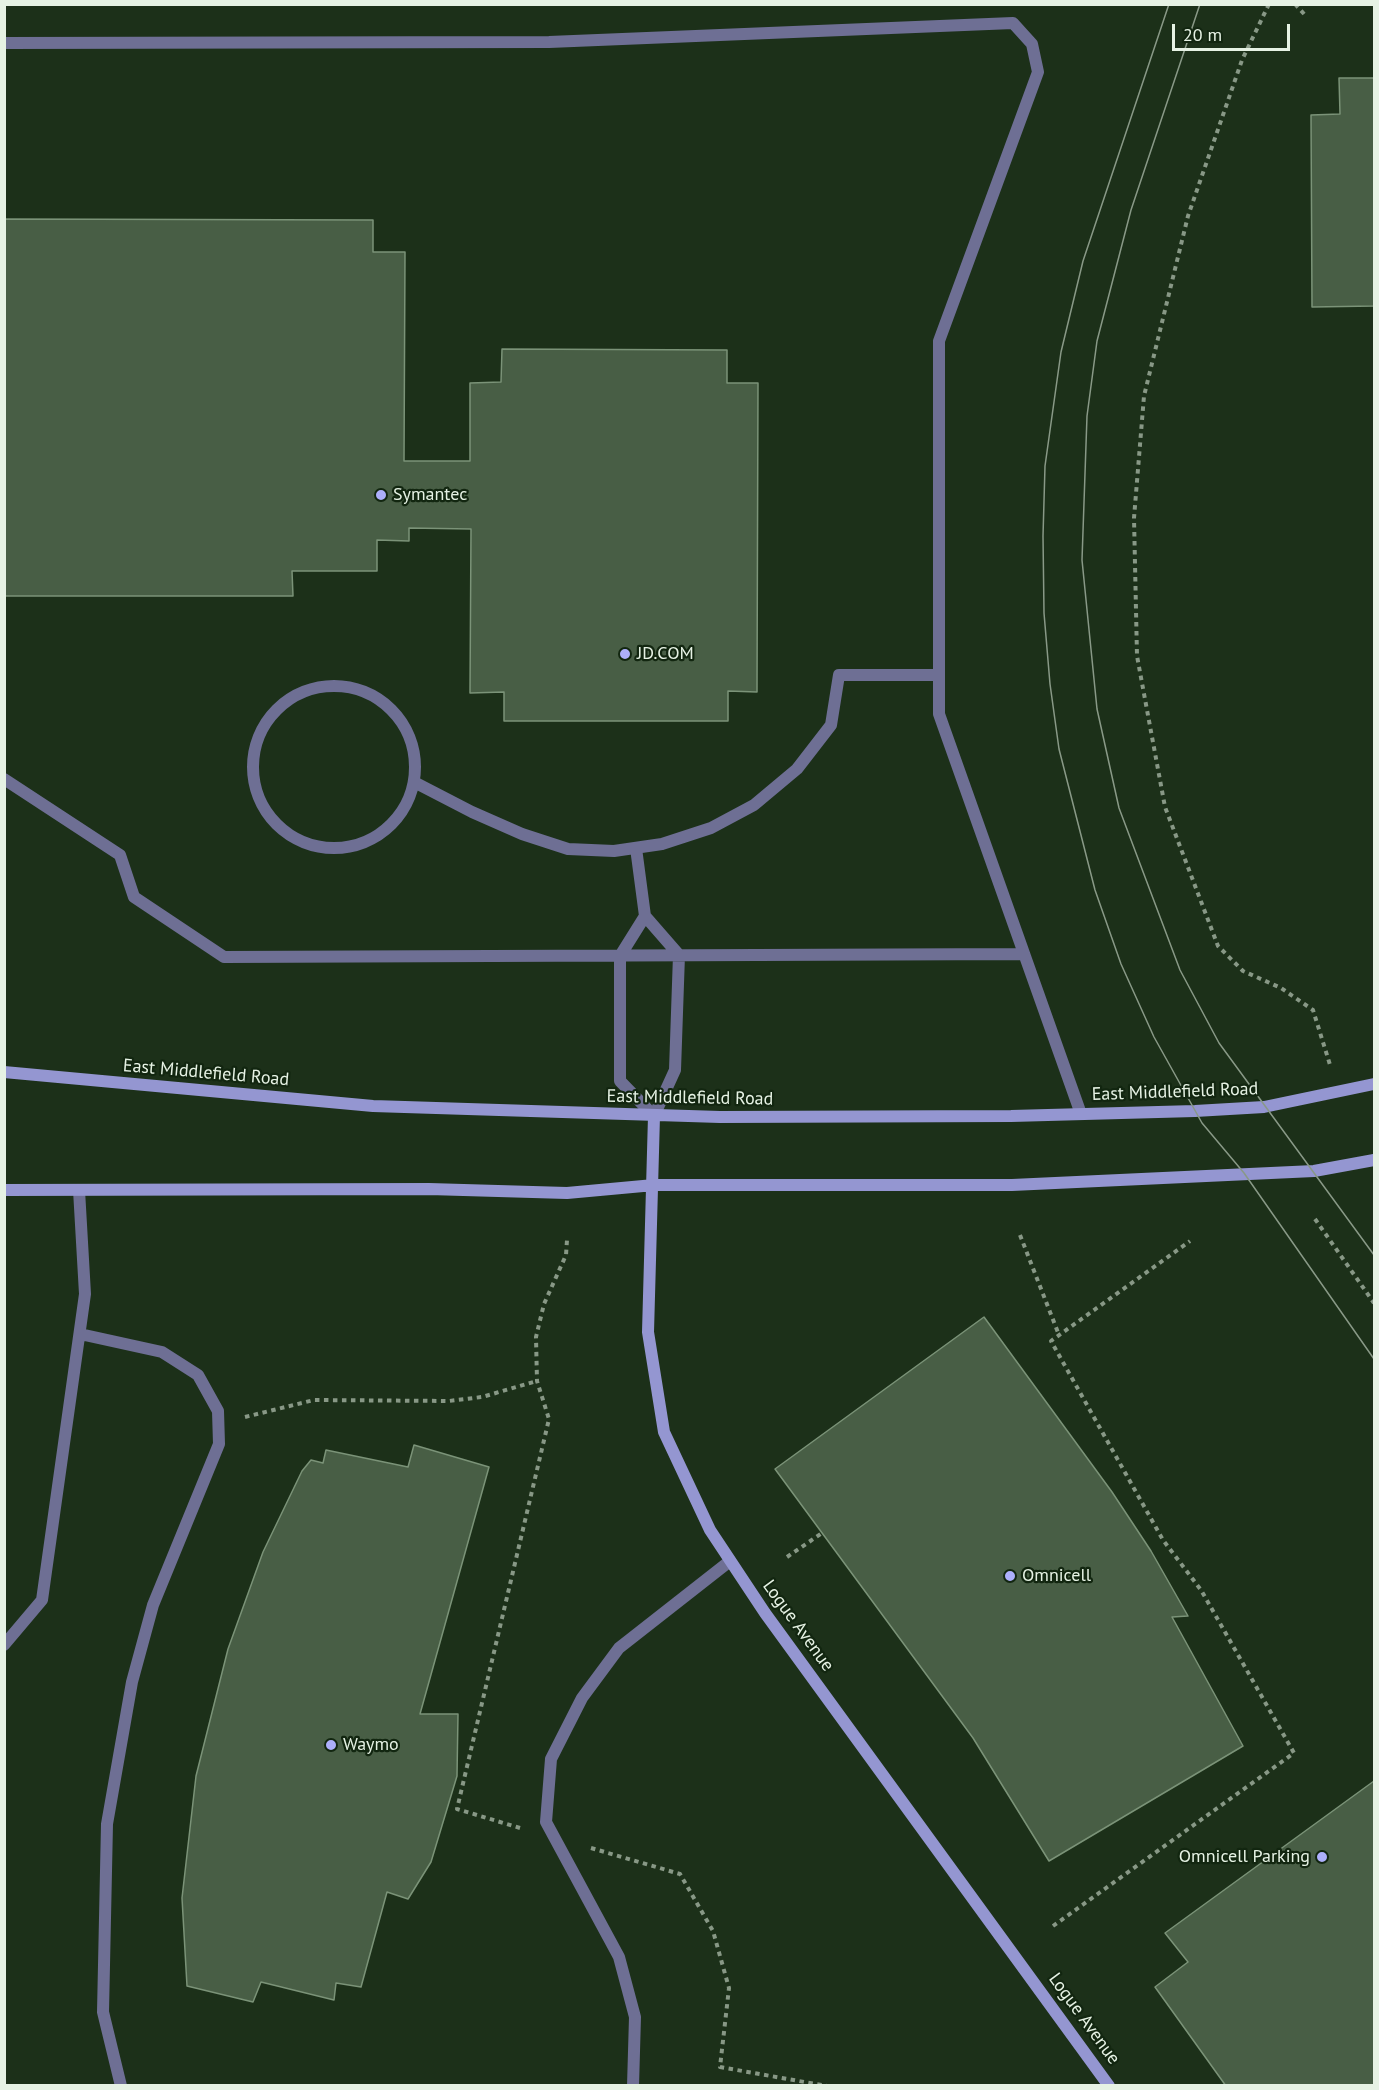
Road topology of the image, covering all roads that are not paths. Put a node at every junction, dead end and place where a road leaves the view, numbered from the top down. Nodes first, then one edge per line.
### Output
1 (4, 43) edge
2 (939, 675) junction
3 (4, 779) edge
4 (414, 782) junction
5 (636, 848) junction
6 (645, 916) junction
7 (1024, 954) junction
8 (679, 955) junction
9 (620, 956) junction
10 (4, 1072) edge
11 (1374, 1084) edge
12 (1081, 1114) junction
13 (654, 1116) junction
14 (1374, 1160) edge
15 (654, 1185) junction
16 (4, 1190) edge
17 (79, 1190) junction
18 (80, 1334) junction
19 (730, 1561) junction
20 (4, 1645) edge
21 (121, 2085) edge
22 (633, 2085) edge
23 (1109, 2085) edge

1 - 2 lane
2 - 5 lane
2 - 7 lane
3 - 9 lane
4 - 4 lane
4 - 5 lane
5 - 6 lane
6 - 8 lane
6 - 9 lane
7 - 8 lane
7 - 12 lane
8 - 9 lane
8 - 13 lane
9 - 13 lane
10 - 13 main road, East Middlefield Road
11 - 12 main road, East Middlefield Road
12 - 13 main road, East Middlefield Road
13 - 15 main road, Logue Avenue
14 - 15 main road
15 - 17 main road
15 - 19 main road, Logue Avenue
16 - 17 main road
17 - 18 lane
18 - 20 lane
18 - 21 lane
19 - 22 lane
19 - 23 main road, Logue Avenue

